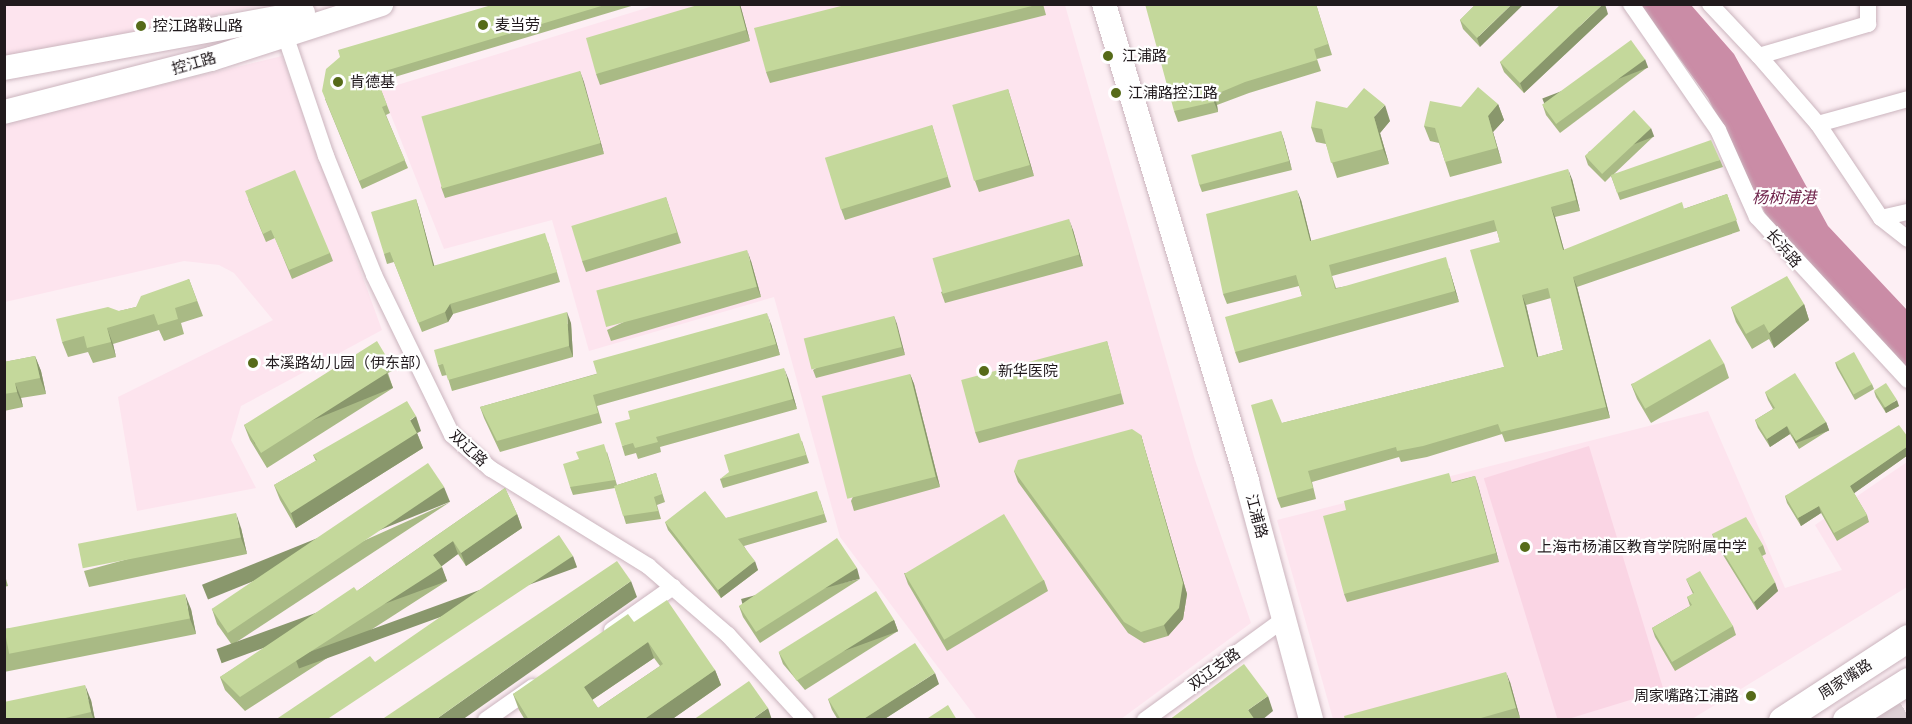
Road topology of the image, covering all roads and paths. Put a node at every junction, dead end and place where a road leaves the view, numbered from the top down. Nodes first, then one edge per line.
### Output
1 (331, 4) edge
2 (381, 4) edge
3 (1104, 4) edge
4 (1631, 4) edge
5 (1710, 4) edge
6 (1868, 4) edge
7 (282, 27) junction
8 (1759, 56) junction
9 (4, 68) edge
10 (1908, 99) edge
11 (4, 112) edge
12 (1818, 124) junction
13 (1908, 212) edge
14 (1881, 218) junction
15 (1908, 239) edge
16 (1908, 380) edge
17 (673, 587) junction
18 (1284, 619) junction
19 (1908, 638) edge
20 (597, 641) edge
21 (549, 675) edge
22 (1908, 681) edge
23 (486, 720) edge
24 (806, 720) edge
25 (1145, 720) edge
26 (1311, 720) edge
27 (1782, 720) edge
28 (1846, 720) edge

1 - 7 main road, 控江路
2 - 7 main road, 控江路
3 - 18 main road, 江浦路
4 - 16 street, 长浜路
5 - 8 street
6 - 8 street
7 - 9 main road, 控江路
7 - 11 main road, 控江路
7 - 17 street, 双辽路
8 - 12 street
10 - 12 street
12 - 14 street
13 - 14 street
14 - 15 street
17 - 20 street
17 - 24 street, 双辽路
18 - 25 street, 双辽支路
18 - 26 main road, 江浦路
19 - 27 main road, 周家嘴路
21 - 23 street
22 - 28 main road

